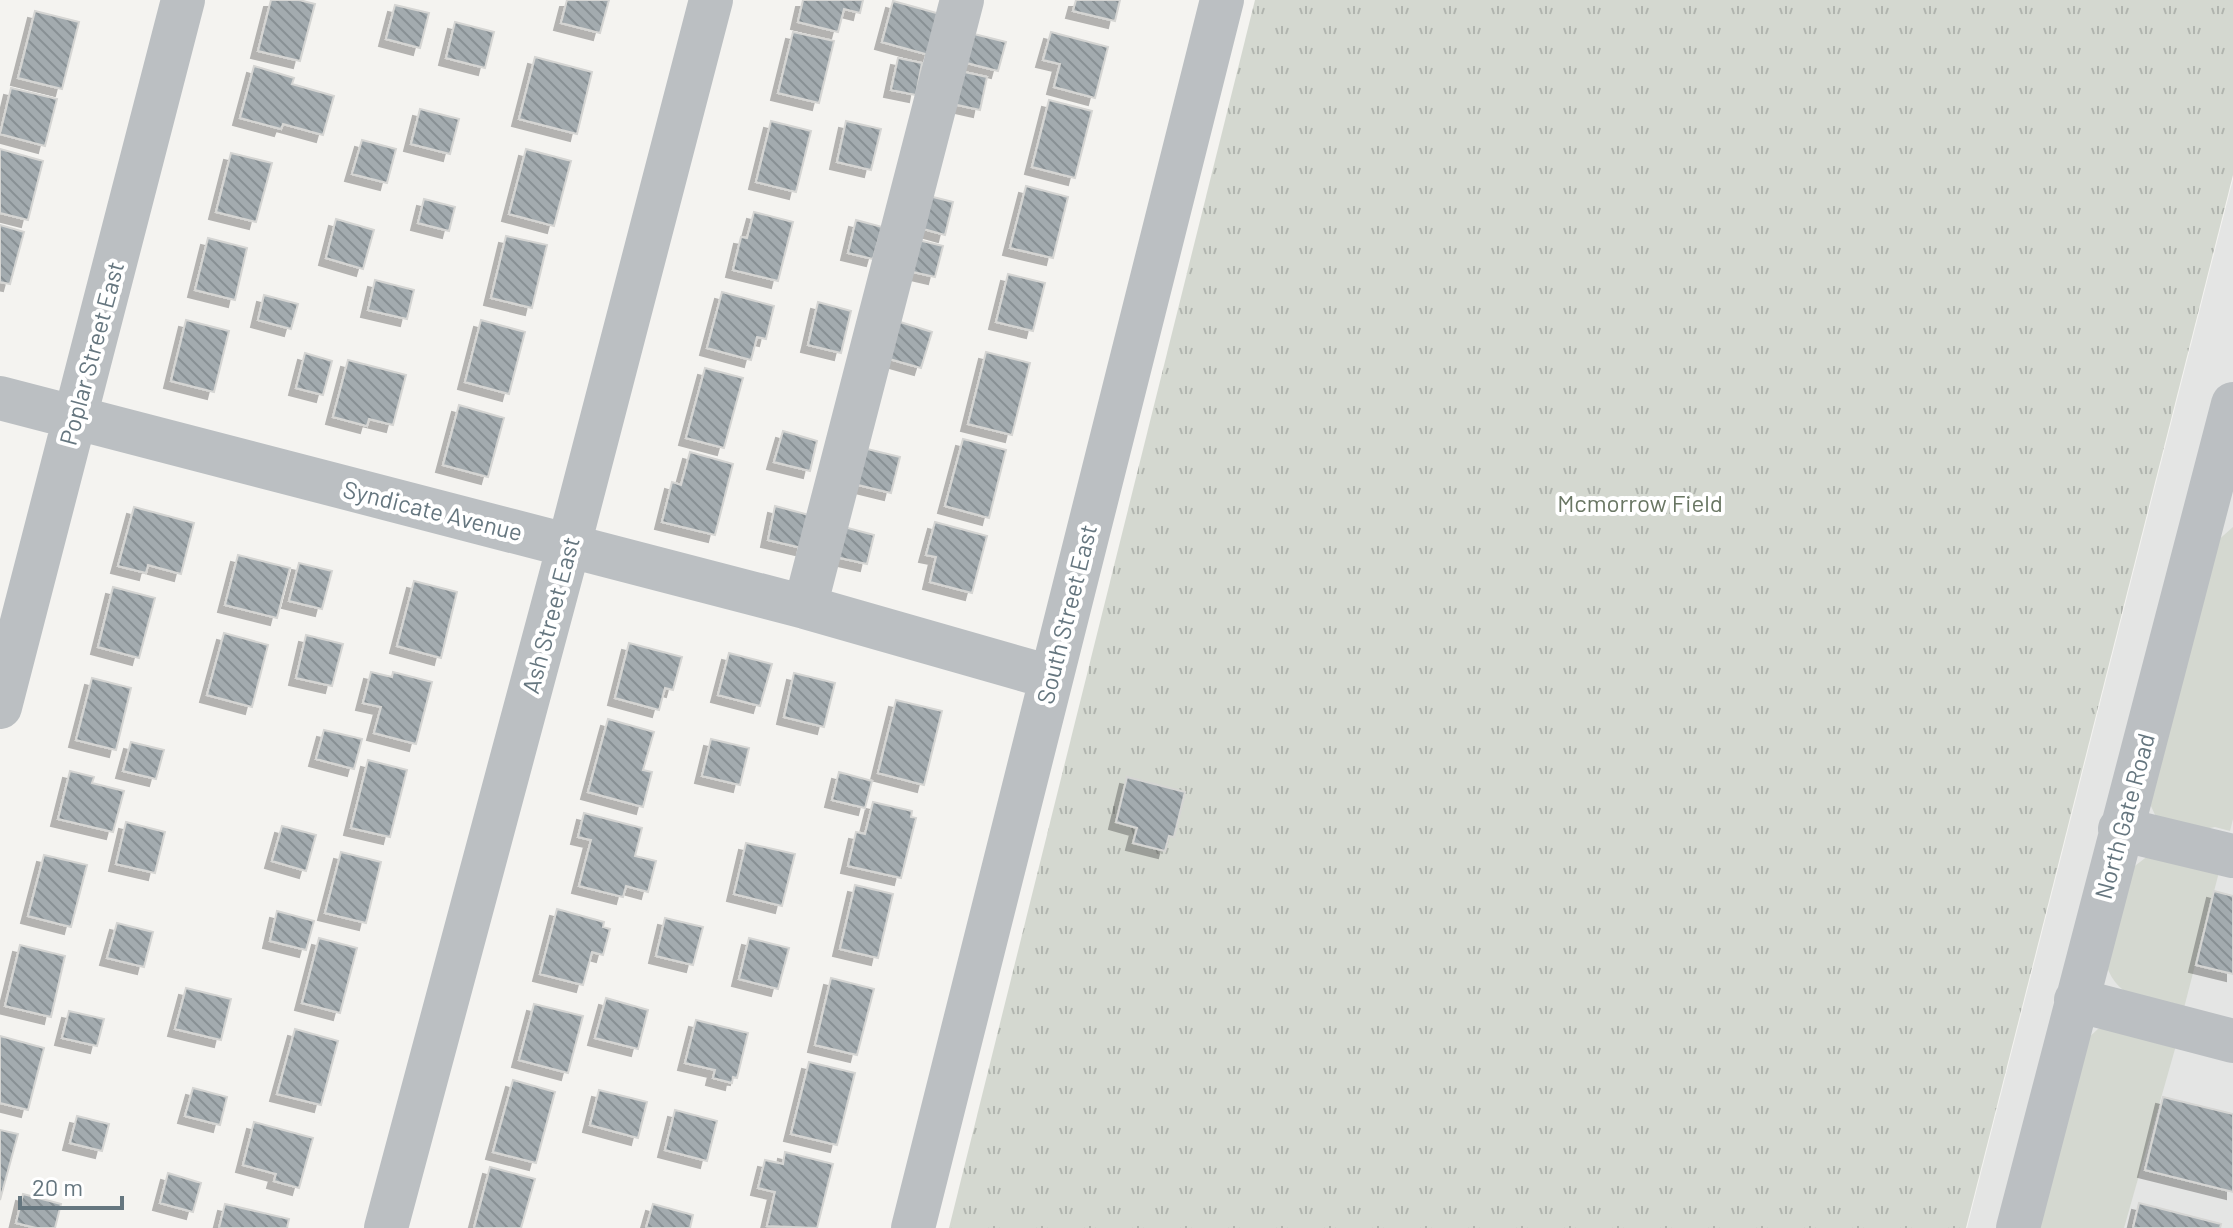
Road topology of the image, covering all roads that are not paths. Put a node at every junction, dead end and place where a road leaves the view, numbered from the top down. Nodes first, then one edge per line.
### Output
1 (183, 0) edge
2 (711, 0) edge
3 (962, 0) edge
4 (1222, 0) edge
5 (0, 398) edge
6 (74, 418) junction
7 (2231, 419) edge
8 (569, 545) junction
9 (805, 607) junction
10 (1050, 677) junction
11 (0, 707) edge
12 (2120, 829) junction
13 (2233, 856) edge
14 (2076, 1000) junction
15 (2233, 1041) edge
16 (386, 1228) edge
17 (913, 1228) edge
18 (2018, 1228) edge

1 - 6 street, Poplar Street East
2 - 8 street, Ash Street East
3 - 9 street
4 - 10 street, South Street East
5 - 6 street, Syndicate Avenue
6 - 8 street, Syndicate Avenue
6 - 11 street, Poplar Street East
7 - 12 street, North Gate Road
8 - 9 street, Syndicate Avenue
8 - 16 street, Ash Street East
9 - 10 street, Syndicate Avenue
10 - 17 street, South Street East
12 - 13 street
12 - 14 street, North Gate Road
14 - 15 street
14 - 18 street, North Gate Road

